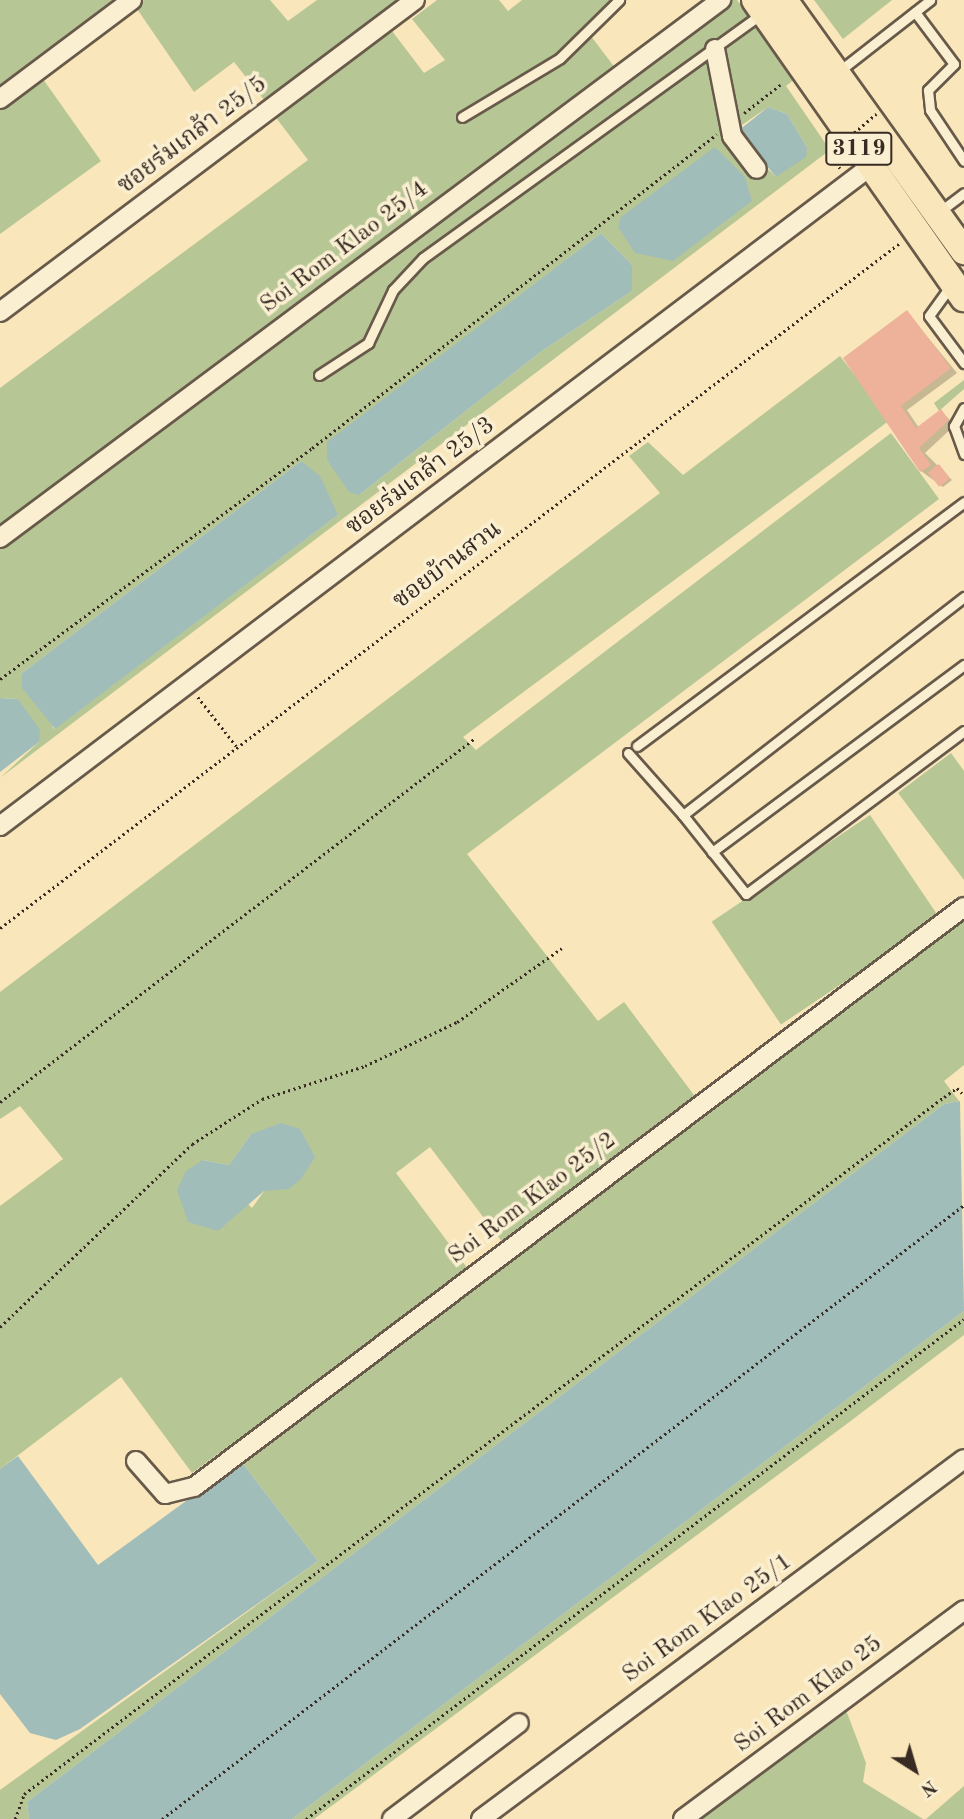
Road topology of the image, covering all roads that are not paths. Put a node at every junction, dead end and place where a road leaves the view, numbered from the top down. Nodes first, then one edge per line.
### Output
1 (132, 0) edge
2 (415, 0) edge
3 (619, 0) edge
4 (721, 0) edge
5 (930, 0) edge
6 (768, 4) edge
7 (915, 12) junction
8 (715, 49) junction
9 (959, 63) edge
10 (837, 73) junction
11 (0, 99) edge
12 (462, 117) dead end
13 (964, 161) edge
14 (757, 169) dead end
15 (860, 174) junction
16 (964, 193) edge
17 (937, 213) junction
18 (964, 251) edge
19 (959, 290) edge
20 (0, 312) edge
21 (964, 363) edge
22 (319, 375) dead end
23 (964, 408) edge
24 (964, 454) edge
25 (964, 502) edge
26 (0, 538) edge
27 (964, 597) edge
28 (964, 665) edge
29 (964, 731) edge
30 (637, 746) dead end
31 (628, 753) dead end
32 (683, 815) junction
33 (0, 826) edge
34 (712, 852) junction
35 (964, 907) edge
36 (964, 1459) edge
37 (136, 1461) dead end
38 (964, 1610) edge
39 (519, 1723) dead end
40 (392, 1819) edge
41 (481, 1819) edge
42 (683, 1819) edge

1 - 11 street
2 - 20 street, ซอยร่มเกล้า 25/5
3 - 12 lane
4 - 26 street, Soi Rom Klao 25/4
5 - 7 lane
6 - 8 lane
6 - 10 main road, 3119
6 - 15 main road, 3119
7 - 9 lane
7 - 10 lane
8 - 14 street
8 - 22 lane
9 - 13 lane
10 - 17 main road, 3119
15 - 19 main road, 3119
15 - 33 street, ซอยร่มเกล้า 25/3
16 - 17 lane
17 - 18 main road, 3119
19 - 21 lane
23 - 24 lane
25 - 30 lane
27 - 32 lane
28 - 34 lane
29 - 34 lane
31 - 32 lane
32 - 34 lane
35 - 37 street, Soi Rom Klao 25/2
36 - 41 street, Soi Rom Klao 25/1
38 - 42 street, Soi Rom Klao 25
39 - 40 street

